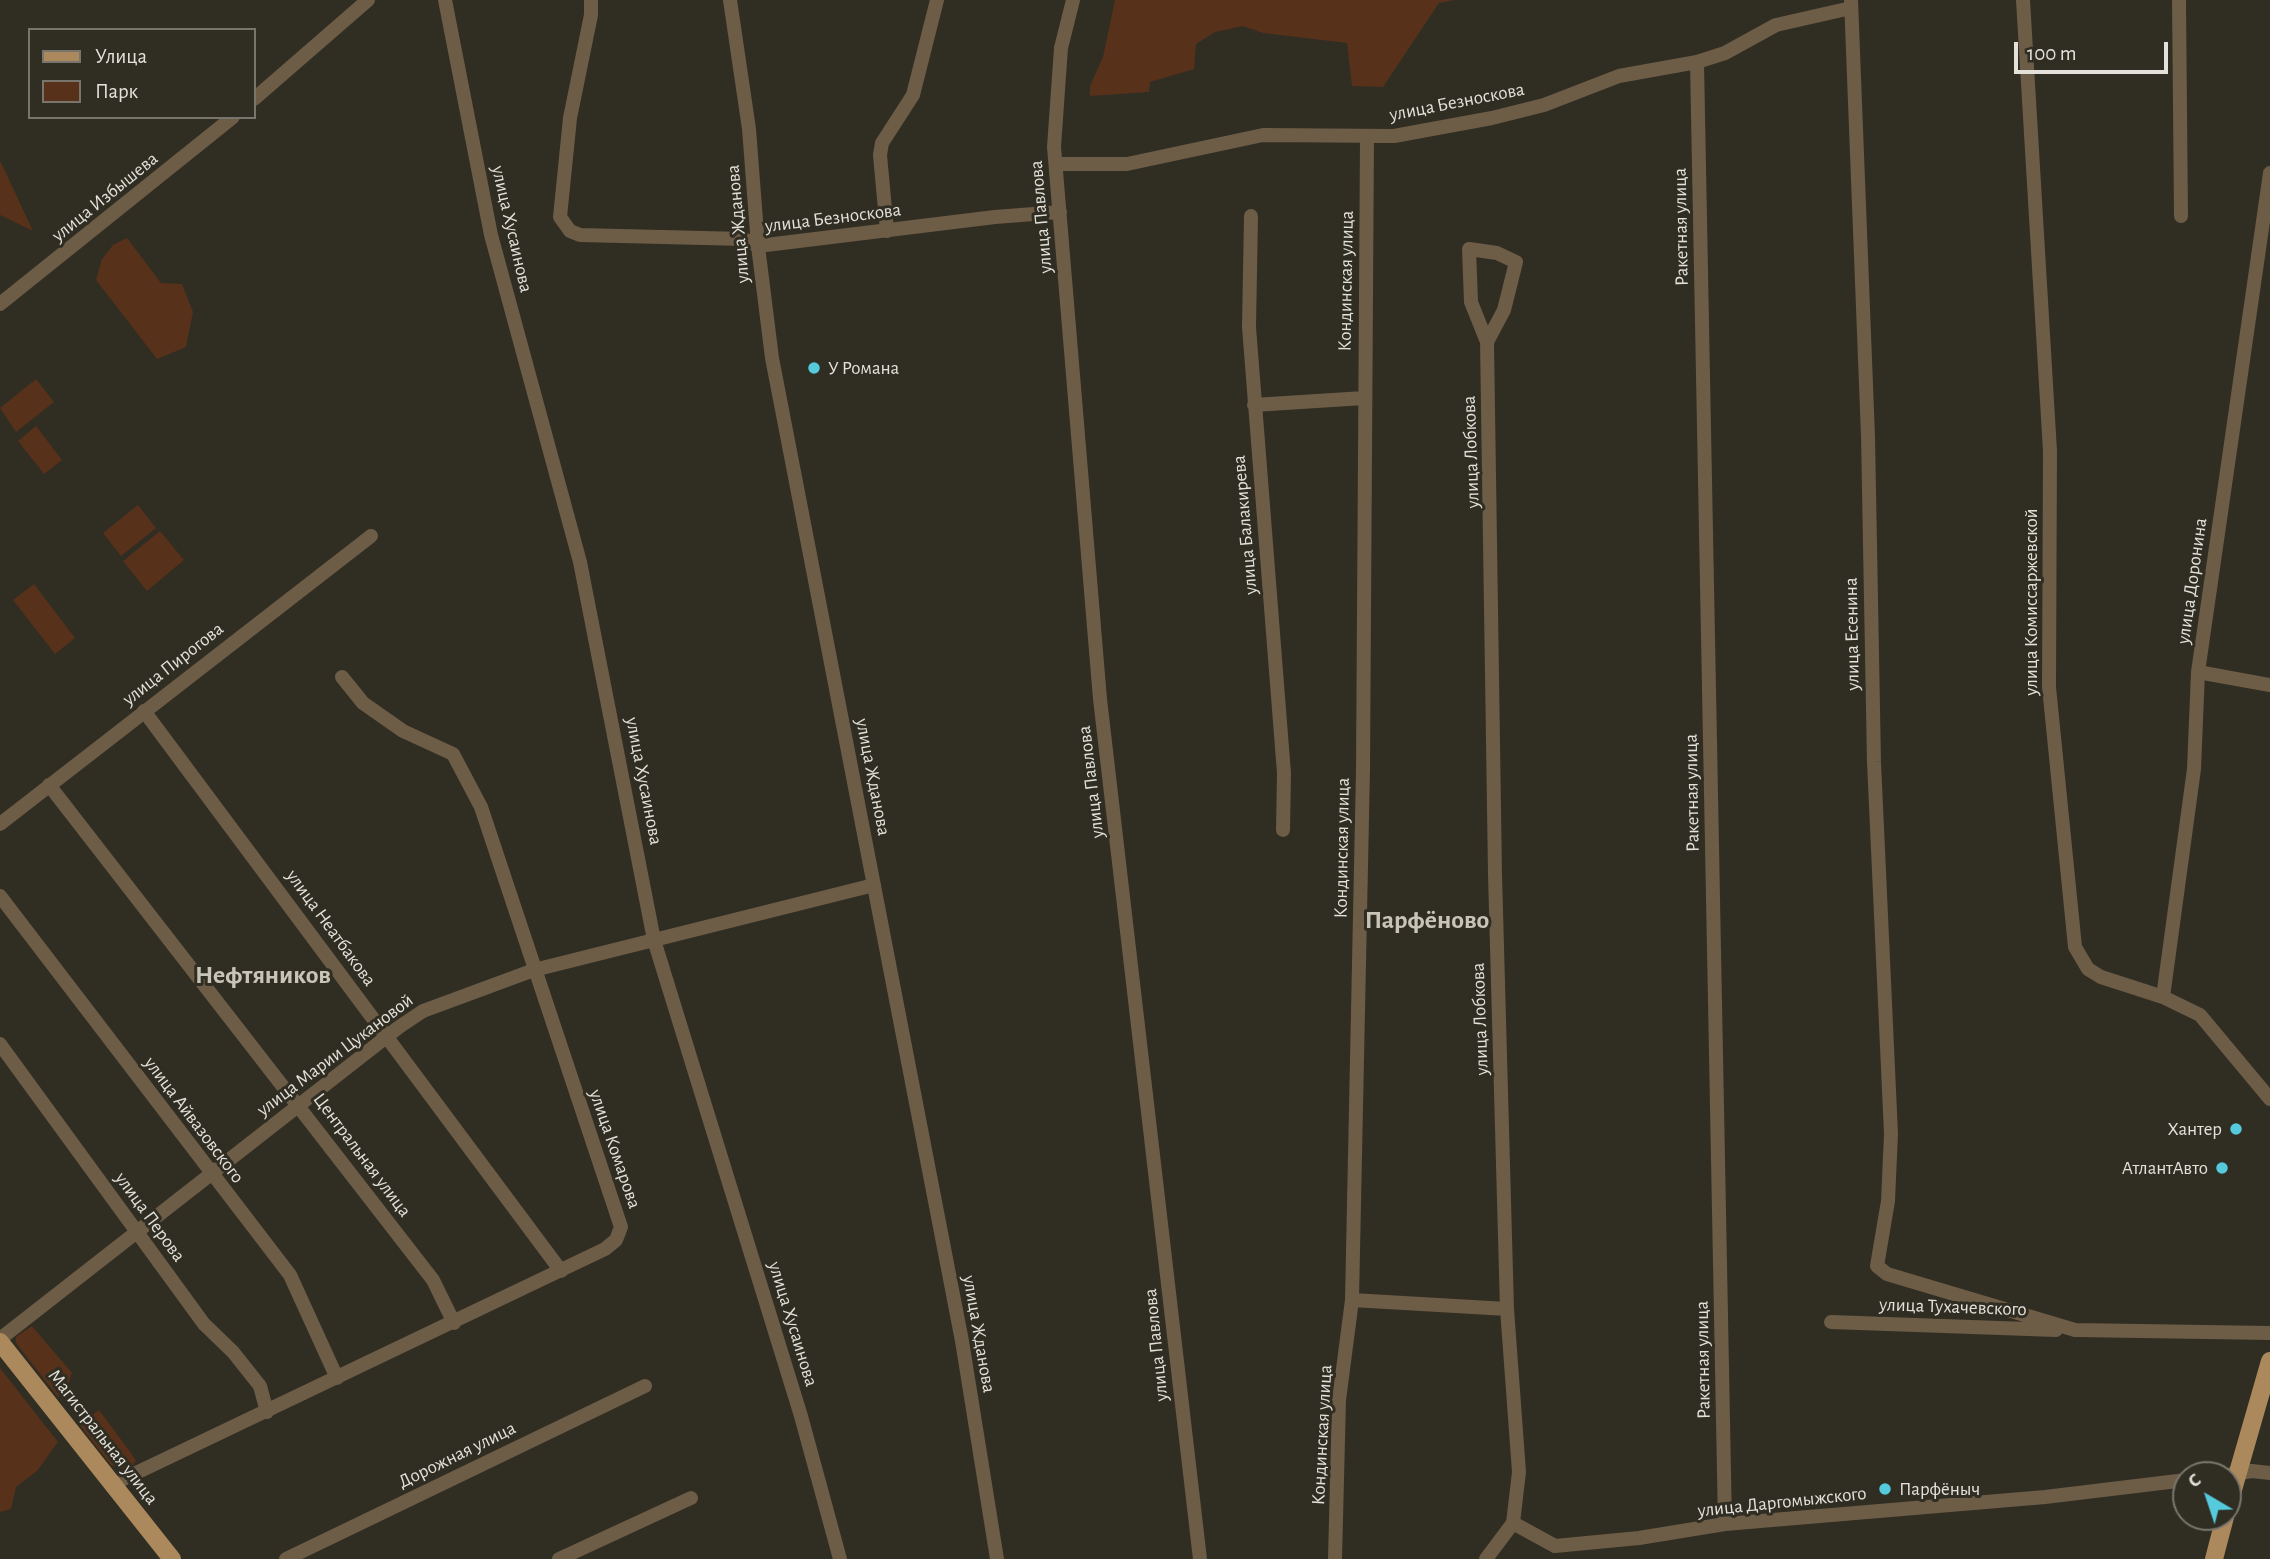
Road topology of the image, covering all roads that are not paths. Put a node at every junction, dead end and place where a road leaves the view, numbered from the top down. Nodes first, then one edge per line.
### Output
1 (368, 0) edge
2 (445, 0) edge
3 (591, 0) edge
4 (730, 0) edge
5 (937, 0) edge
6 (1073, 0) edge
7 (2023, 0) edge
8 (2179, 0) edge
9 (1851, 4) edge
10 (1697, 62) junction
11 (256, 97) edge
12 (231, 119) edge
13 (1367, 137) junction
14 (1056, 164) junction
15 (2270, 173) edge
16 (1060, 212) junction
17 (1251, 216) dead end
18 (2180, 216) dead end
19 (887, 231) junction
20 (758, 246) junction
21 (0, 304) edge
22 (1487, 342) junction
23 (1364, 398) junction
24 (1254, 405) junction
25 (370, 536) dead end
26 (2198, 672) junction
27 (342, 677) dead end
28 (2270, 685) edge
29 (144, 711) junction
30 (49, 785) junction
31 (0, 824) edge
32 (1283, 830) dead end
33 (874, 885) junction
34 (0, 896) edge
35 (654, 940) junction
36 (534, 970) junction
37 (2163, 997) junction
38 (387, 1037) junction
39 (0, 1044) edge
40 (2270, 1099) edge
41 (299, 1105) junction
42 (211, 1174) junction
43 (138, 1232) junction
44 (1877, 1266) joint
45 (561, 1271) junction
46 (1352, 1300) junction
47 (1507, 1309) junction
48 (1831, 1322) dead end
49 (454, 1323) junction
50 (2075, 1330) junction
51 (2270, 1333) edge
52 (0, 1341) edge
53 (2270, 1361) edge
54 (337, 1378) junction
55 (645, 1386) dead end
56 (267, 1412) junction
57 (2237, 1461) edge
58 (2242, 1473) edge
59 (2270, 1473) edge
60 (2172, 1482) edge
61 (113, 1484) junction
62 (691, 1498) dead end
63 (1513, 1523) junction
64 (1725, 1524) junction
65 (2221, 1531) edge
66 (172, 1559) edge
67 (286, 1559) edge
68 (559, 1559) edge
69 (840, 1559) edge
70 (998, 1559) edge
71 (1200, 1559) edge
72 (1335, 1559) edge
73 (1486, 1559) edge
74 (2214, 1559) edge

1 - 11 street
2 - 35 street, улица Хусаинова
3 - 20 street, улица Безноскова
4 - 20 street, улица Жданова
5 - 19 street
6 - 14 street, улица Павлова
7 - 37 street, улица Комиссаржевской
8 - 18 street
9 - 10 street, улица Безноскова
9 - 44 street, улица Есенина
10 - 13 street, улица Безноскова
10 - 64 street, Ракетная улица
12 - 21 street, улица Избышева
13 - 14 street, улица Безноскова
13 - 23 street, Кондинская улица
14 - 16 street, улица Павлова
15 - 26 street, улица Доронина
16 - 19 street, улица Безноскова
16 - 71 street, улица Павлова
17 - 24 street, улица Балакирева
19 - 20 street, улица Безноскова
20 - 33 street, улица Жданова
22 - 22 street, улица Лобкова
22 - 47 street, улица Лобкова
23 - 24 street
23 - 46 street, Кондинская улица
24 - 32 street, улица Балакирева
25 - 29 street, улица Пирогова
26 - 28 street
26 - 37 street, улица Доронина
27 - 36 street, улица Комарова
29 - 30 street, улица Пирогова
29 - 38 street, улица Неатбакова
30 - 31 street, улица Пирогова
30 - 41 street, Центральная улица
33 - 35 street, улица Марии Цукановой
33 - 70 street, улица Жданова
34 - 42 street, улица Айвазовского
35 - 36 street, улица Марии Цукановой
35 - 69 street, улица Хусаинова
36 - 38 street, улица Марии Цукановой
36 - 45 street, улица Комарова
37 - 40 street, улица Комиссаржевской
38 - 41 street, улица Марии Цукановой
38 - 45 street, улица Неатбакова
39 - 43 street, улица Перова
41 - 42 street, улица Марии Цукановой
41 - 49 street, Центральная улица
42 - 43 street, улица Марии Цукановой
42 - 54 street, улица Айвазовского
43 - 52 street, улица Марии Цукановой
43 - 56 street, улица Перова
44 - 50 street, улица Тухачевского
45 - 49 street, улица Комарова
46 - 47 street
46 - 72 street, Кондинская улица
47 - 63 street, улица Лобкова
48 - 50 street, улица Тухачевского
49 - 54 street, улица Комарова
50 - 51 street, улица Тухачевского
52 - 61 main road, Магистральная улица
53 - 57 main road
54 - 56 street, улица Комарова
55 - 67 street, Дорожная улица
56 - 61 street, улица Комарова
58 - 59 street
60 - 64 street, улица Даргомыжского
61 - 66 main road, Магистральная улица
62 - 68 street
63 - 64 street, улица Даргомыжского
63 - 73 street
65 - 74 main road

